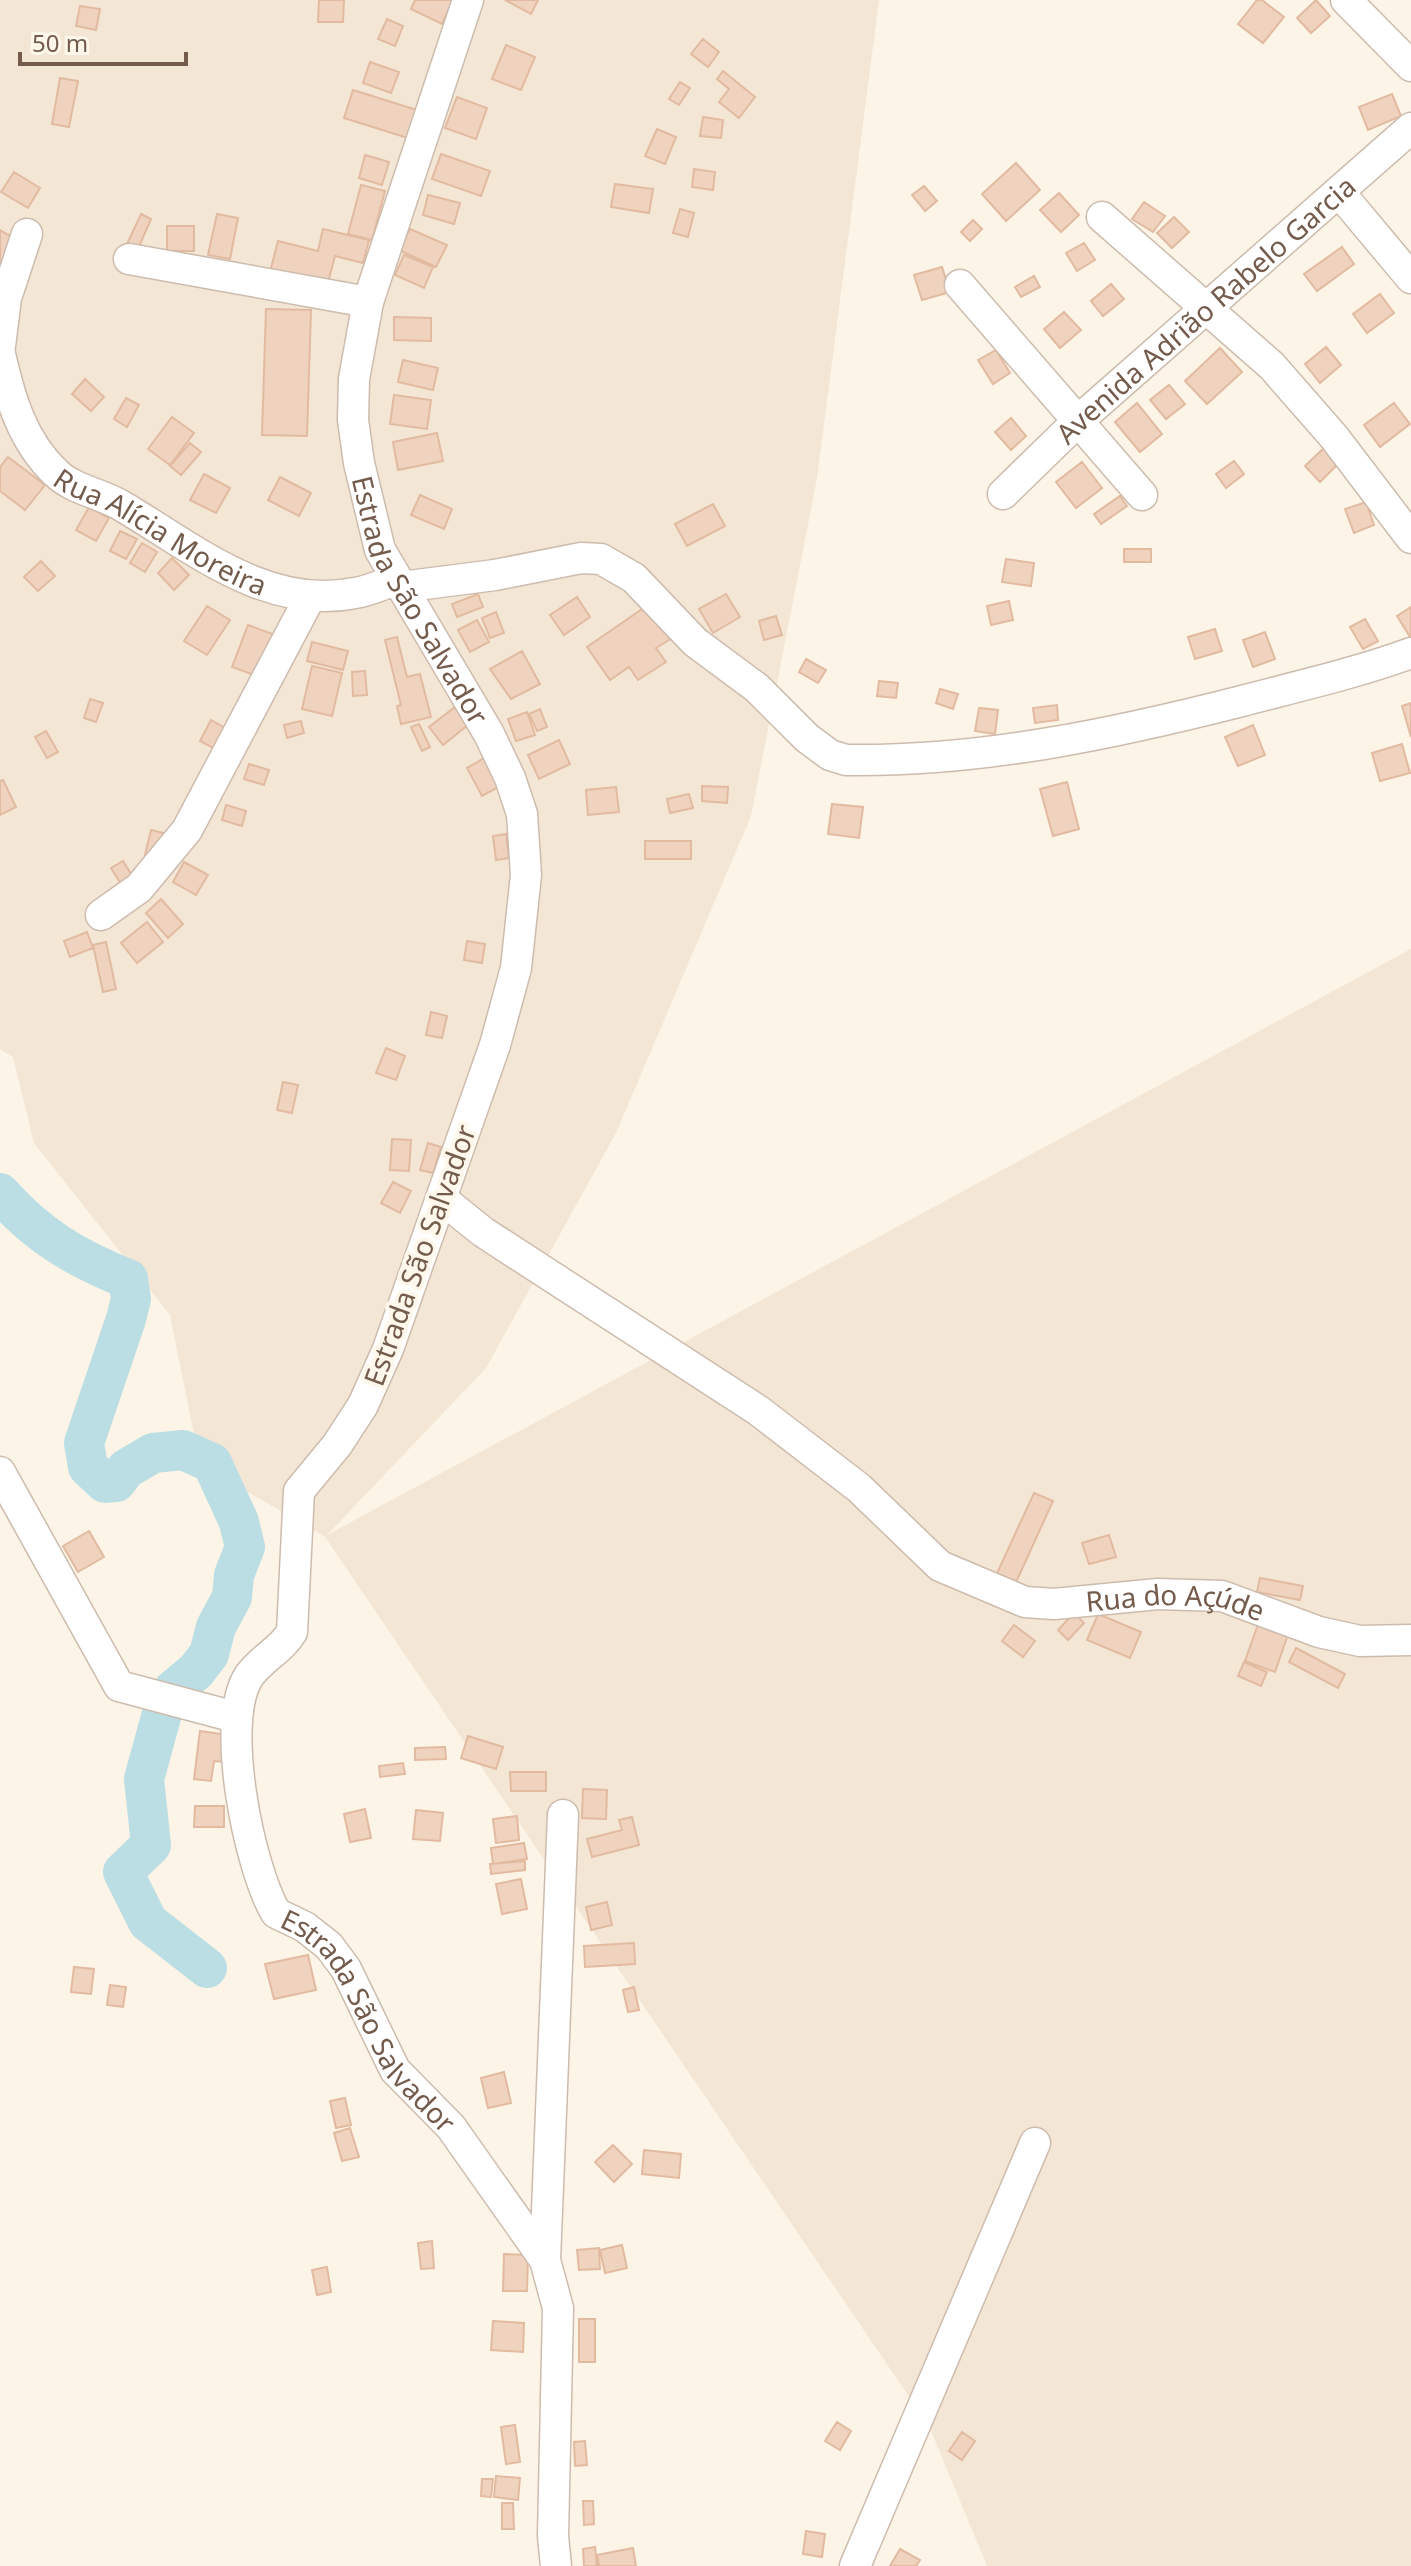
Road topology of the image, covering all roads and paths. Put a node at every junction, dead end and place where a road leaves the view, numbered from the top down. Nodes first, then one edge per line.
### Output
1 (468, 0) edge
2 (1346, 0) edge
3 (1411, 66) edge
4 (1411, 128) edge
5 (1339, 192) junction
6 (1102, 217) dead end
7 (27, 234) dead end
8 (129, 259) dead end
9 (1411, 278) edge
10 (960, 285) dead end
11 (368, 302) junction
12 (1209, 308) junction
13 (0, 346) edge
14 (0, 354) edge
15 (1080, 419) junction
16 (1003, 494) dead end
17 (1142, 495) dead end
18 (1411, 538) edge
19 (398, 584) junction
20 (310, 597) junction
21 (1411, 653) edge
22 (101, 915) dead end
23 (442, 1199) junction
24 (0, 1472) edge
25 (1411, 1640) edge
26 (235, 1717) junction
27 (563, 1815) dead end
28 (1035, 2143) dead end
29 (545, 2260) junction
30 (556, 2566) edge
31 (855, 2566) edge

1 - 11 street, Estrada São Salvador
2 - 3 street
4 - 5 street, Avenida Adrião Rabelo Garcia
5 - 9 street
5 - 12 street, Avenida Adrião Rabelo Garcia
6 - 12 street
7 - 13 street
8 - 11 street
10 - 15 street
11 - 19 street, Estrada São Salvador
12 - 15 street, Avenida Adrião Rabelo Garcia
12 - 18 street
14 - 20 street, Rua Alícia Moreira
15 - 16 street, Avenida Adrião Rabelo Garcia
15 - 17 street
19 - 20 street, Rua Alícia Moreira
19 - 21 street, Rua Alícia Moreira
19 - 23 street, Estrada São Salvador
20 - 22 street
23 - 25 street, Rua do Açúde
23 - 26 street, Estrada São Salvador
24 - 26 street
26 - 29 street, Estrada São Salvador
27 - 29 street
28 - 31 street
29 - 30 street, Estrada São Salvador

